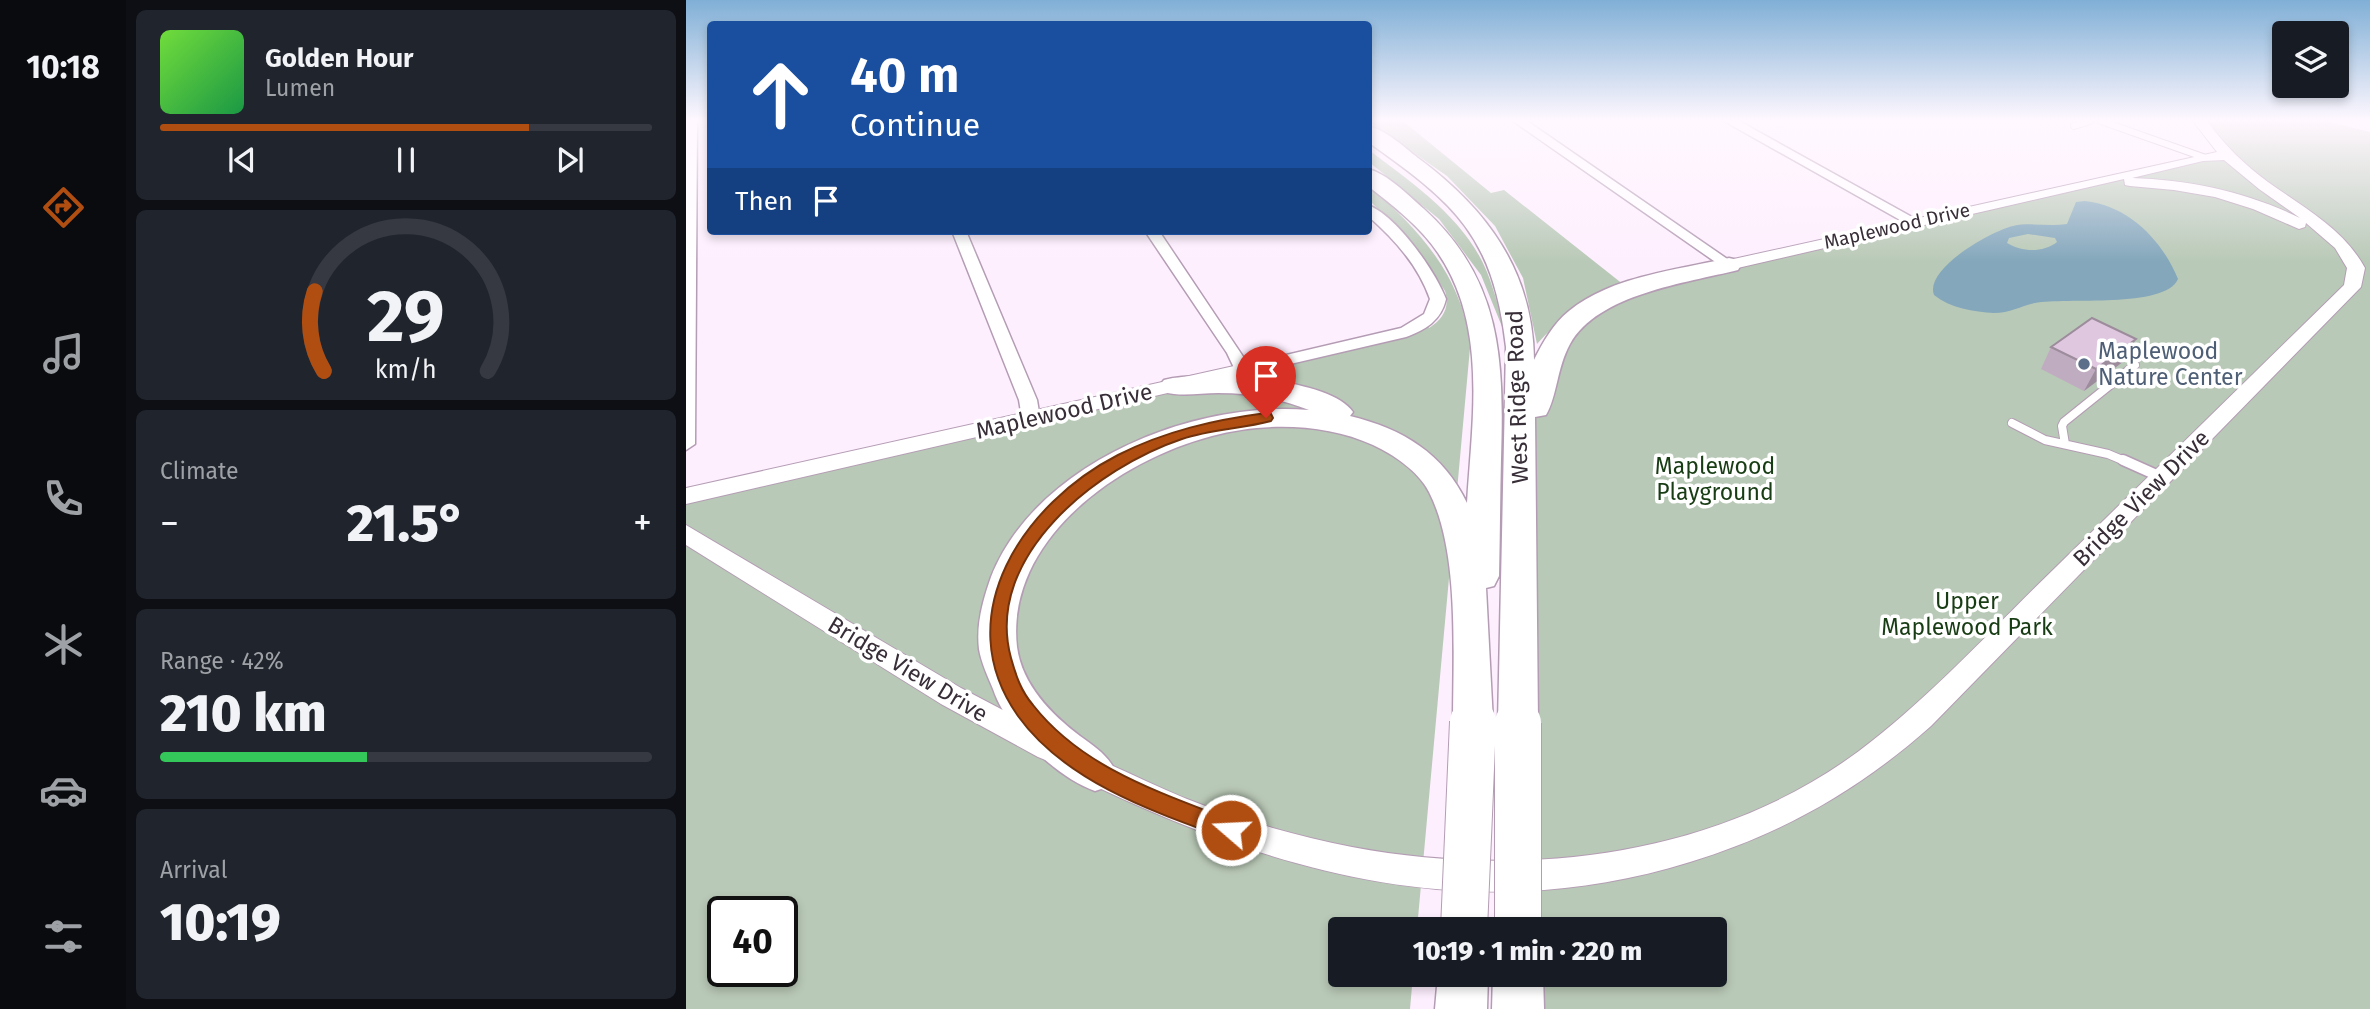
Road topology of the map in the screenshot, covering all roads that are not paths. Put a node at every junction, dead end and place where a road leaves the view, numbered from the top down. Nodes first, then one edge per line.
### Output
1 (690, 168) edge
2 (1420, 168) edge
3 (1588, 168) edge
4 (1816, 168) edge
5 (2157, 168) edge
6 (2244, 168) edge
7 (1372, 178) edge
8 (2085, 184) junction
9 (1372, 213) edge
10 (1914, 222) junction
11 (961, 235) edge
12 (1155, 235) edge
13 (2354, 263) junction
14 (1729, 265) junction
15 (2135, 365) dead end
16 (1243, 370) junction
17 (1174, 386) junction
18 (1031, 418) junction
19 (2012, 423) dead end
20 (686, 444) edge
21 (1397, 444) junction
22 (2065, 444) junction
23 (2162, 477) junction
24 (686, 496) edge
25 (686, 534) edge
26 (1519, 546) junction
27 (1473, 722) junction
28 (1095, 772) junction
29 (1465, 917) edge
30 (1518, 917) edge
31 (1462, 987) edge
32 (1518, 987) edge
33 (1461, 1009) edge
34 (1518, 1009) edge

1 - 20 street
2 - 26 highway, West Ridge Road
3 - 14 street
4 - 10 street
5 - 8 street, Maplewood Drive
6 - 13 street
7 - 27 highway, West Ridge Road
8 - 10 street, Maplewood Drive
8 - 13 street
9 - 16 street, Maplewood Drive
10 - 14 street, Maplewood Drive
11 - 18 street
12 - 16 street
13 - 23 street, Bridge View Drive
14 - 26 highway
15 - 22 lane
16 - 17 street, Maplewood Drive
17 - 18 street, Maplewood Drive
17 - 21 highway
18 - 24 street, Maplewood Drive
19 - 22 lane
21 - 27 highway
21 - 28 highway
22 - 23 lane
23 - 28 street, Bridge View Drive
25 - 28 street, Bridge View Drive
26 - 30 highway, West Ridge Road, bridge
27 - 29 highway, bridge
31 - 33 highway
32 - 34 highway

